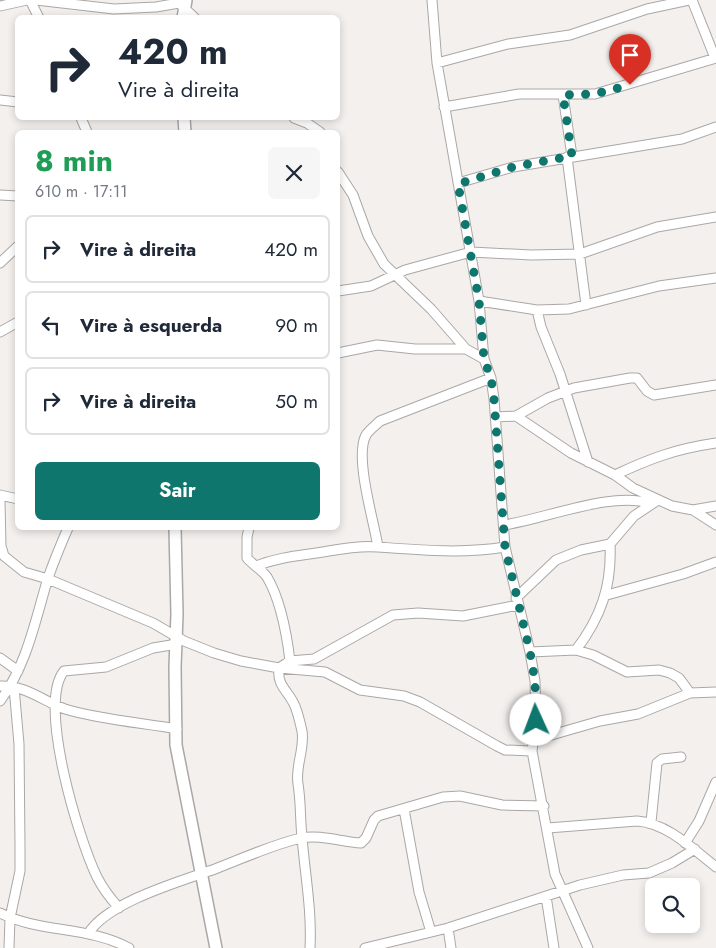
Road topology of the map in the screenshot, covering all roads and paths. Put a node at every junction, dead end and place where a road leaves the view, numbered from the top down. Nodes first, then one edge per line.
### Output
1 (29, 0) edge
2 (36, 0) edge
3 (432, 0) edge
4 (691, 0) edge
5 (0, 6) edge
6 (182, 6) edge
7 (37, 15) edge
8 (192, 15) edge
9 (716, 58) edge
10 (437, 63) junction
11 (563, 95) junction
12 (0, 100) edge
13 (15, 102) edge
14 (444, 107) junction
15 (300, 120) edge
16 (716, 127) edge
17 (317, 130) edge
18 (569, 157) junction
19 (340, 175) edge
20 (458, 184) junction
21 (0, 195) edge
22 (15, 196) edge
23 (716, 216) edge
24 (15, 249) edge
25 (471, 252) junction
26 (580, 254) junction
27 (0, 263) edge
28 (395, 274) junction
29 (716, 278) edge
30 (340, 291) edge
31 (479, 301) junction
32 (586, 305) junction
33 (537, 310) junction
34 (15, 324) edge
35 (0, 332) edge
36 (466, 349) junction
37 (340, 354) edge
38 (484, 359) junction
39 (491, 378) junction
40 (716, 385) edge
41 (564, 390) junction
42 (516, 416) junction
43 (496, 417) junction
44 (716, 443) edge
45 (588, 462) junction
46 (615, 475) junction
47 (0, 495) edge
48 (15, 498) edge
49 (0, 501) edge
50 (654, 502) junction
51 (716, 506) edge
52 (693, 510) junction
53 (504, 525) junction
54 (716, 525) edge
55 (67, 530) edge
56 (175, 530) edge
57 (249, 530) edge
58 (610, 544) junction
59 (378, 547) junction
60 (505, 547) junction
61 (716, 562) edge
62 (256, 566) junction
63 (48, 579) junction
64 (607, 595) junction
65 (517, 601) junction
66 (177, 640) junction
67 (576, 650) junction
68 (530, 652) junction
69 (0, 658) edge
70 (290, 660) junction
71 (278, 668) junction
72 (18, 671) junction
73 (0, 686) edge
74 (13, 686) junction
75 (716, 692) edge
76 (690, 693) junction
77 (0, 701) edge
78 (55, 704) junction
79 (177, 729) junction
80 (534, 740) junction
81 (532, 751) junction
82 (682, 757) dead end
83 (716, 782) edge
84 (544, 806) junction
85 (404, 809) junction
86 (651, 822) junction
87 (548, 828) junction
88 (302, 838) junction
89 (685, 843) junction
90 (695, 849) junction
91 (716, 867) edge
92 (200, 873) junction
93 (563, 891) junction
94 (546, 896) junction
95 (119, 908) junction
96 (0, 913) edge
97 (10, 922) junction
98 (448, 928) junction
99 (0, 929) edge
100 (432, 932) junction
101 (88, 934) junction
102 (9, 948) edge
103 (128, 948) edge
104 (216, 948) edge
105 (310, 948) edge
106 (365, 948) edge
107 (452, 948) edge
108 (554, 948) edge
109 (588, 948) edge

1 - 5 street
1 - 7 street
2 - 6 street
3 - 10 street
4 - 9 street
4 - 10 street
6 - 8 street
9 - 11 street
10 - 14 street
11 - 14 street
11 - 18 street
12 - 13 street
14 - 20 street
15 - 17 street
16 - 18 street
18 - 20 street
18 - 26 street
19 - 28 street
20 - 25 street
21 - 22 street
23 - 26 street
24 - 27 street
25 - 26 street
25 - 28 street
25 - 31 street
26 - 32 street
28 - 30 street
28 - 36 street
29 - 32 street
31 - 33 street
31 - 38 street
32 - 33 street
33 - 41 street
34 - 35 street
36 - 37 street
36 - 38 street
38 - 39 street
39 - 43 street
39 - 59 street
40 - 41 street
41 - 42 street
41 - 45 street
42 - 43 street
42 - 45 street
43 - 53 street
44 - 46 street
45 - 46 street
46 - 50 street
47 - 48 street
49 - 63 street
50 - 52 street
50 - 53 street
50 - 58 street
51 - 52 street
52 - 54 street
53 - 60 street
55 - 63 street
56 - 66 street
57 - 62 street
58 - 64 street
58 - 65 street
59 - 60 street
59 - 62 street
60 - 65 street
61 - 64 street
62 - 70 street
63 - 66 street
63 - 72 street
64 - 67 street
65 - 68 street
65 - 70 street
66 - 71 street
66 - 78 street
66 - 79 street
67 - 68 street
67 - 76 street
68 - 80 street
69 - 72 street
70 - 71 street
71 - 81 street
71 - 88 street
72 - 74 street
73 - 74 street
74 - 77 street
74 - 78 street
74 - 97 street
75 - 76 street
76 - 80 street
78 - 79 street
78 - 95 street
79 - 92 street
80 - 81 street
81 - 84 street
82 - 86 street
83 - 89 street
84 - 85 street
84 - 87 street
85 - 88 street
85 - 100 street
86 - 87 street
86 - 89 street
87 - 93 street
88 - 92 street
88 - 105 street
89 - 90 street
90 - 91 street
90 - 93 street
92 - 95 street
92 - 104 street
93 - 94 street
93 - 109 street
94 - 98 street
94 - 108 street
95 - 101 street
96 - 97 street
97 - 99 street
97 - 101 street
97 - 102 street
98 - 100 street
98 - 107 street
100 - 106 street
101 - 103 street

